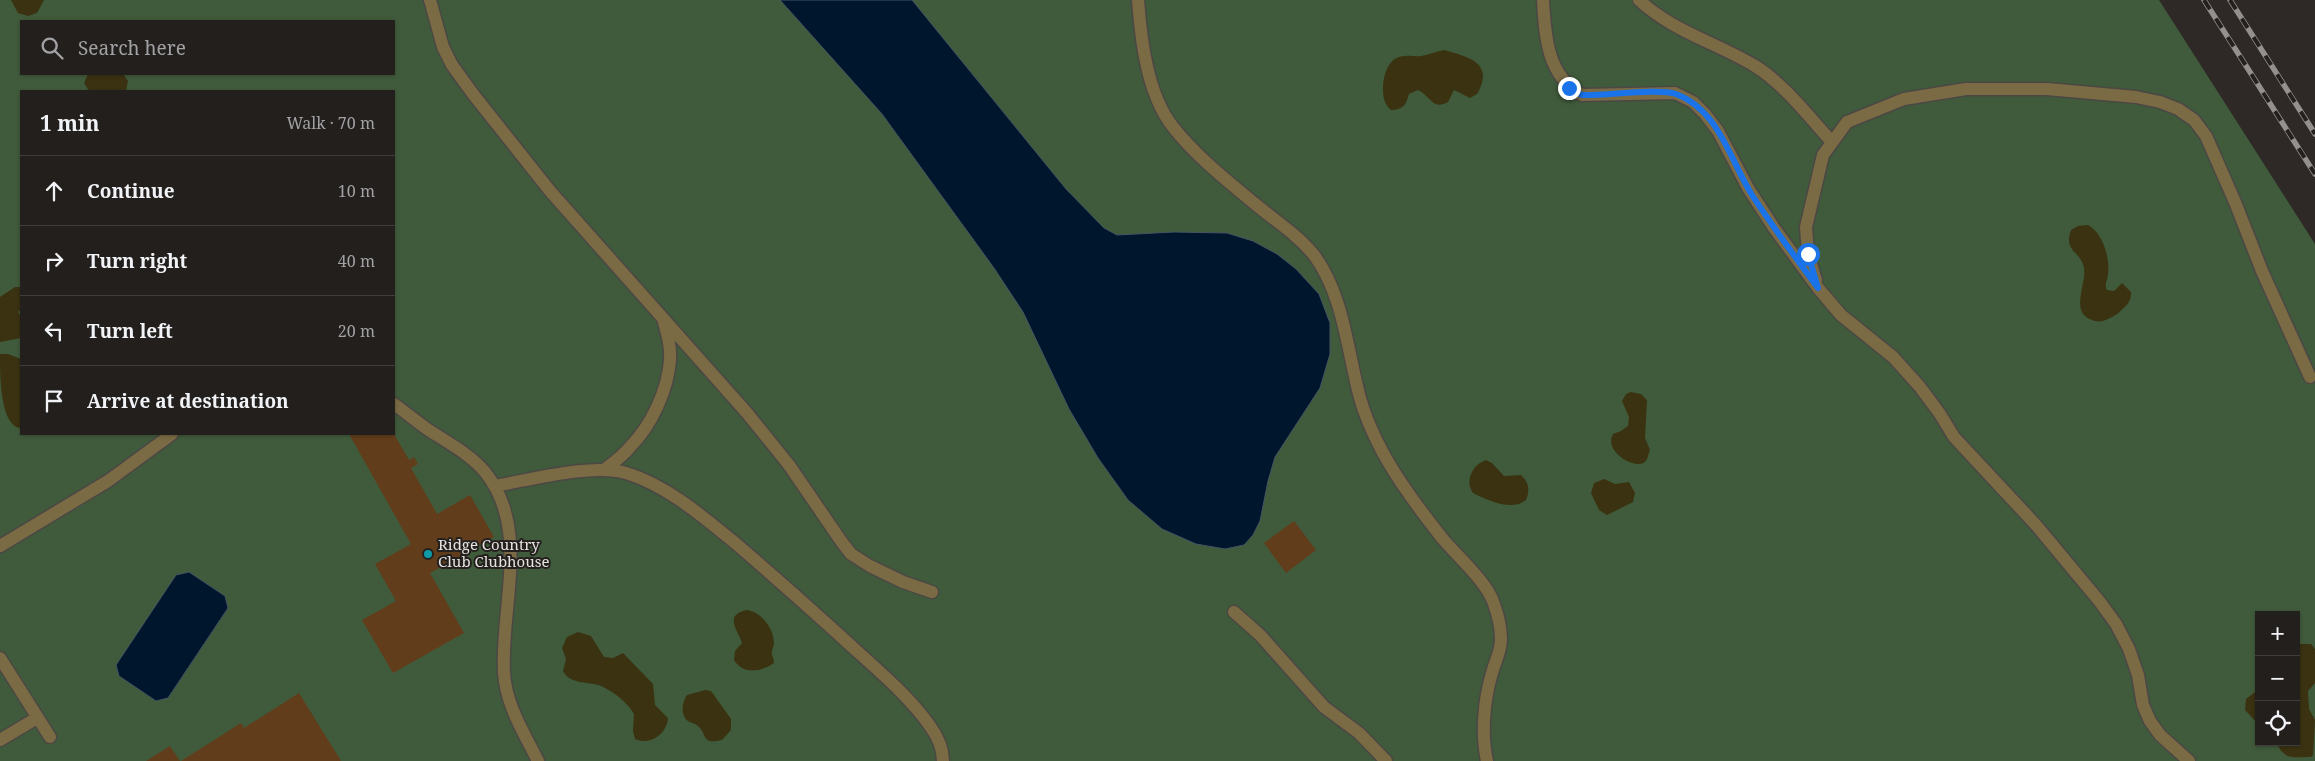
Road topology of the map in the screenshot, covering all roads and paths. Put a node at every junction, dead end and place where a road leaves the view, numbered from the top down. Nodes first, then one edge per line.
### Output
1 (430, 0) edge
2 (1138, 0) edge
3 (1543, 0) edge
4 (1639, 0) edge
5 (1831, 141) junction
6 (1818, 288) junction
7 (661, 314) junction
8 (2310, 377) dead end
9 (395, 405) edge
10 (171, 435) edge
11 (604, 470) junction
12 (495, 486) junction
13 (0, 546) edge
14 (932, 592) dead end
15 (1234, 612) dead end
16 (0, 658) edge
17 (37, 718) junction
18 (50, 737) dead end
19 (0, 740) edge
20 (538, 761) edge
21 (943, 761) edge
22 (1386, 761) edge
23 (1488, 761) edge
24 (2189, 761) edge

1 - 7 lane
2 - 23 lane
3 - 6 lane
4 - 5 lane
5 - 6 lane
5 - 8 lane
6 - 24 lane
7 - 11 lane
7 - 14 lane
9 - 12 lane
10 - 13 lane
11 - 12 lane
11 - 21 lane
12 - 20 lane
15 - 22 lane
16 - 17 lane
17 - 18 lane
17 - 19 lane

